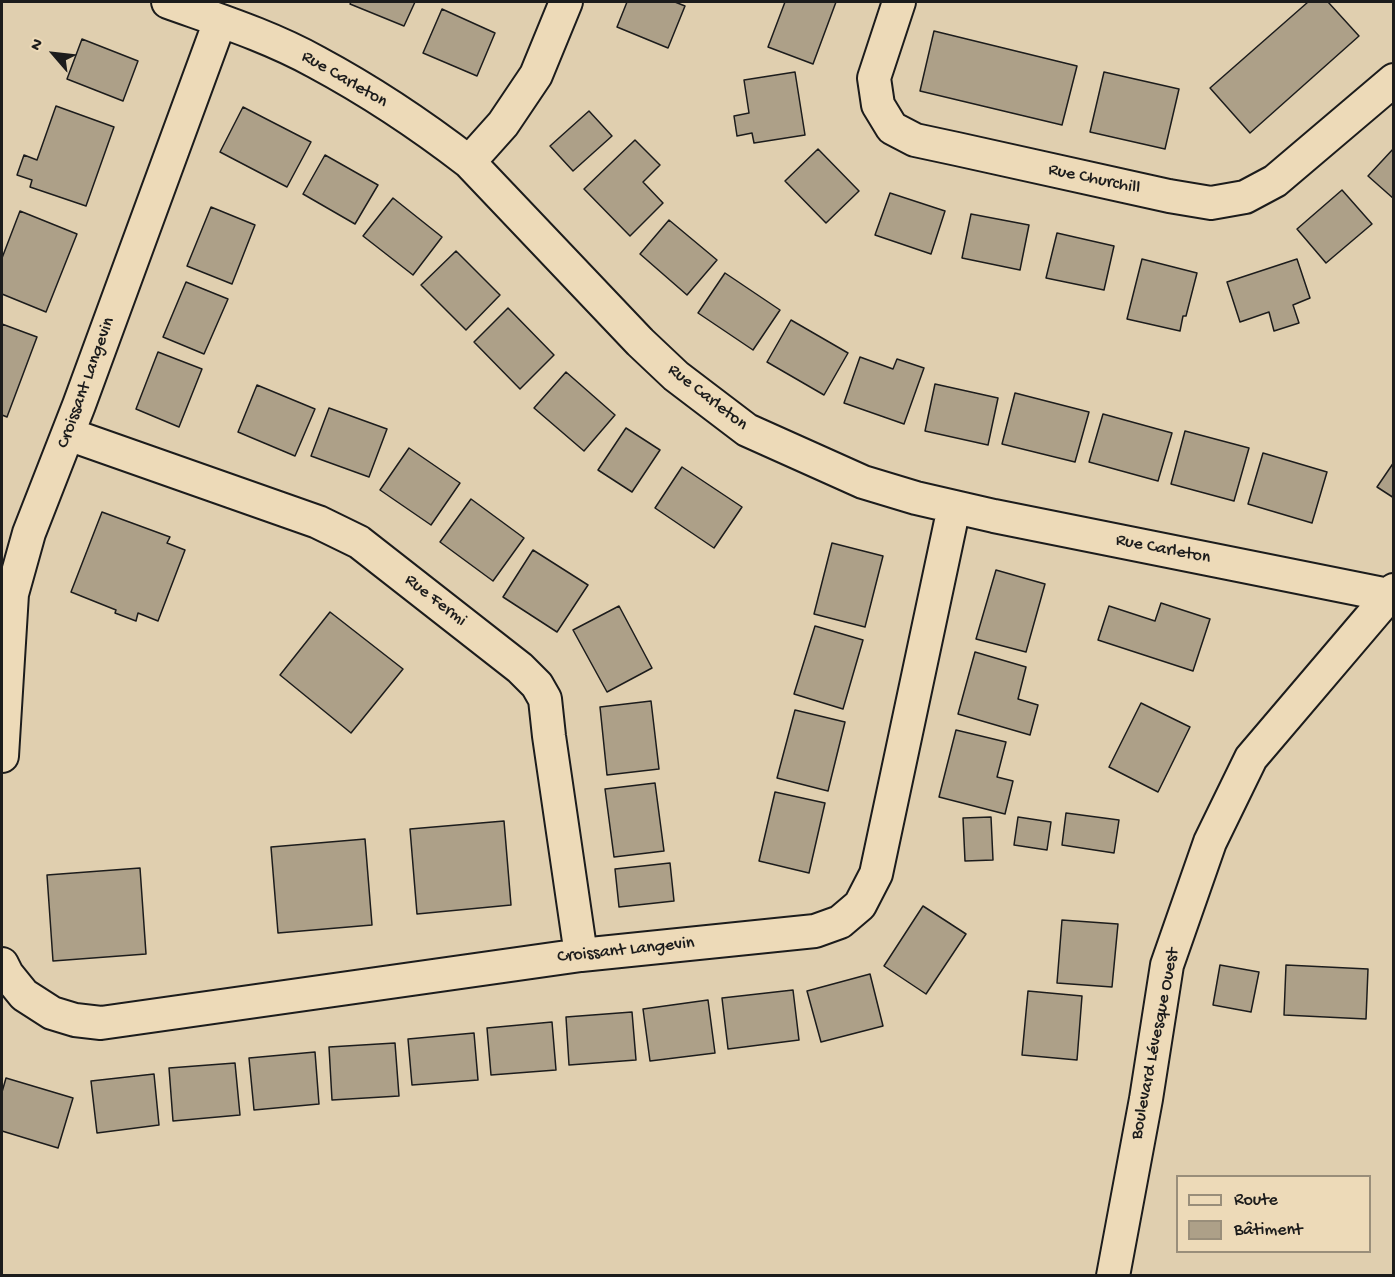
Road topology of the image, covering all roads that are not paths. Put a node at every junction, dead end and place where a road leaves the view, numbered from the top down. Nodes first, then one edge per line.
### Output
1 (168, 2) edge
2 (566, 2) edge
3 (899, 2) edge
4 (220, 21) junction
5 (1394, 80) edge
6 (469, 162) junction
7 (68, 434) junction
8 (954, 507) junction
9 (1391, 593) edge
10 (2, 756) edge
11 (581, 955) junction
12 (2, 963) edge
13 (1113, 1275) edge

1 - 4 street, Rue Carleton
2 - 6 street
3 - 5 street, Rue Churchill
4 - 6 street, Rue Carleton
4 - 7 street, Croissant Langevin
6 - 8 street, Rue Carleton
7 - 10 street, Croissant Langevin
7 - 11 street, Rue Fermi
8 - 9 street, Rue Carleton
8 - 11 street, Croissant Langevin
9 - 13 street, Boulevard Lévesque Ouest
11 - 12 street, Croissant Langevin

